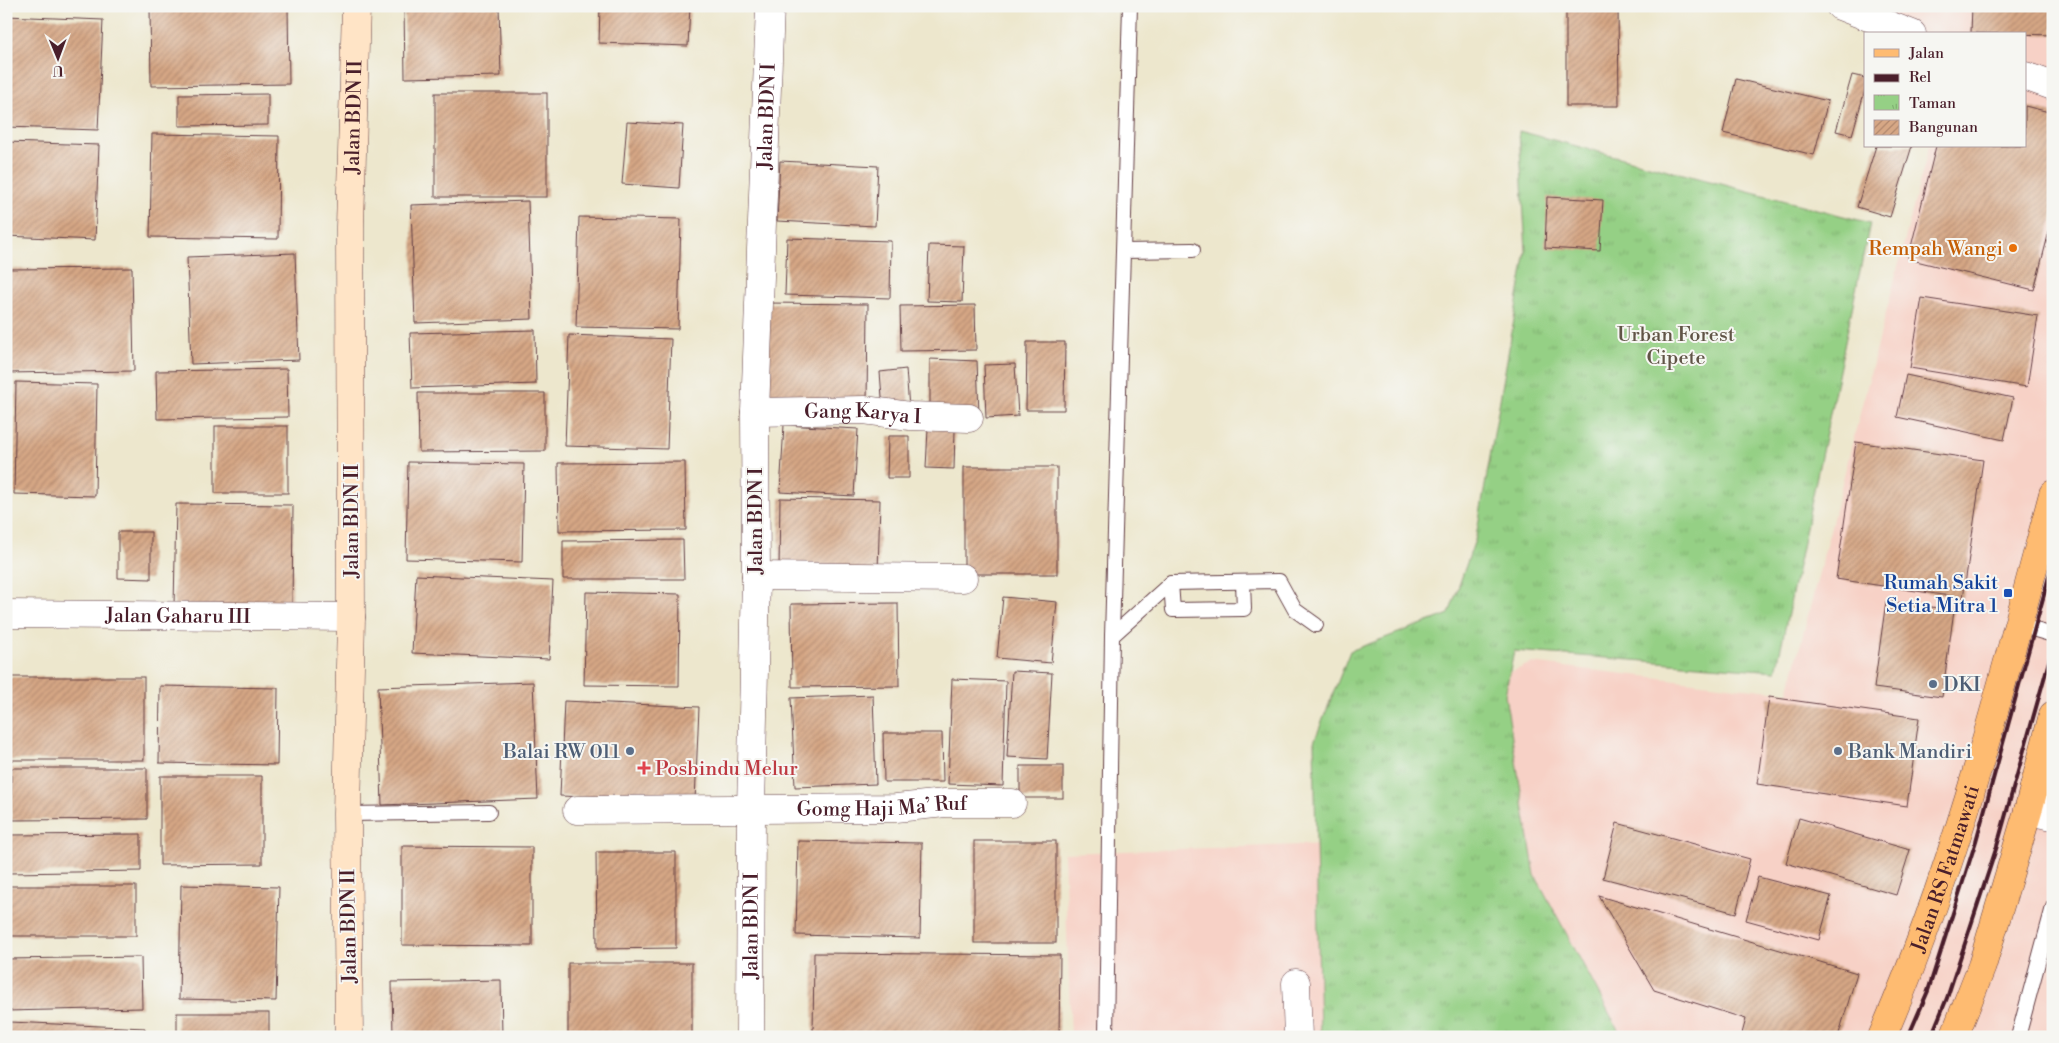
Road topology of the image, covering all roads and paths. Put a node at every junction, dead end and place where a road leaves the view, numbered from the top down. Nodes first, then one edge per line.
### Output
1 (356, 6) edge
2 (770, 6) edge
3 (1130, 6) edge
4 (1840, 6) edge
5 (1907, 32) edge
6 (2026, 76) edge
7 (2053, 86) edge
8 (1193, 250) dead end
9 (1124, 251) junction
10 (754, 412) junction
11 (969, 418) dead end
12 (2053, 494) edge
13 (756, 576) junction
14 (963, 578) dead end
15 (1243, 582) junction
16 (1171, 583) junction
17 (6, 614) edge
18 (351, 617) junction
19 (1316, 625) dead end
20 (2018, 625) junction
21 (2053, 635) edge
22 (1112, 636) junction
23 (2053, 714) edge
24 (2042, 802) edge
25 (1012, 803) dead end
26 (577, 810) dead end
27 (751, 810) junction
28 (489, 812) dead end
29 (347, 814) junction
30 (2053, 907) edge
31 (1296, 984) dead end
32 (349, 1037) edge
33 (750, 1037) edge
34 (1106, 1037) edge
35 (1298, 1037) edge
36 (1882, 1037) edge
37 (1954, 1037) edge
38 (2018, 1037) edge

1 - 18 street, Jalan BDN II
2 - 10 street, Jalan BDN I
3 - 9 lane
4 - 5 street
6 - 7 street
8 - 9 lane
9 - 22 lane
10 - 11 street, Gang Karya I
10 - 13 street, Jalan BDN I
12 - 20 main road, Jalan RS Fatmawati
13 - 14 street
13 - 27 street, Jalan BDN I
15 - 16 lane
15 - 16 lane
15 - 19 lane
16 - 22 lane
17 - 18 street, Jalan Gaharu III
18 - 29 street, Jalan BDN II
20 - 21 lane
20 - 36 main road, Jalan RS Fatmawati
22 - 34 lane
23 - 24 main road
24 - 37 main road
25 - 27 street, Gomg Haji Ma’ Ruf
26 - 27 street, Gomg Haji Ma’ Ruf
27 - 33 street, Jalan BDN I
28 - 29 lane
29 - 32 street, Jalan BDN II
30 - 38 lane
31 - 35 street

